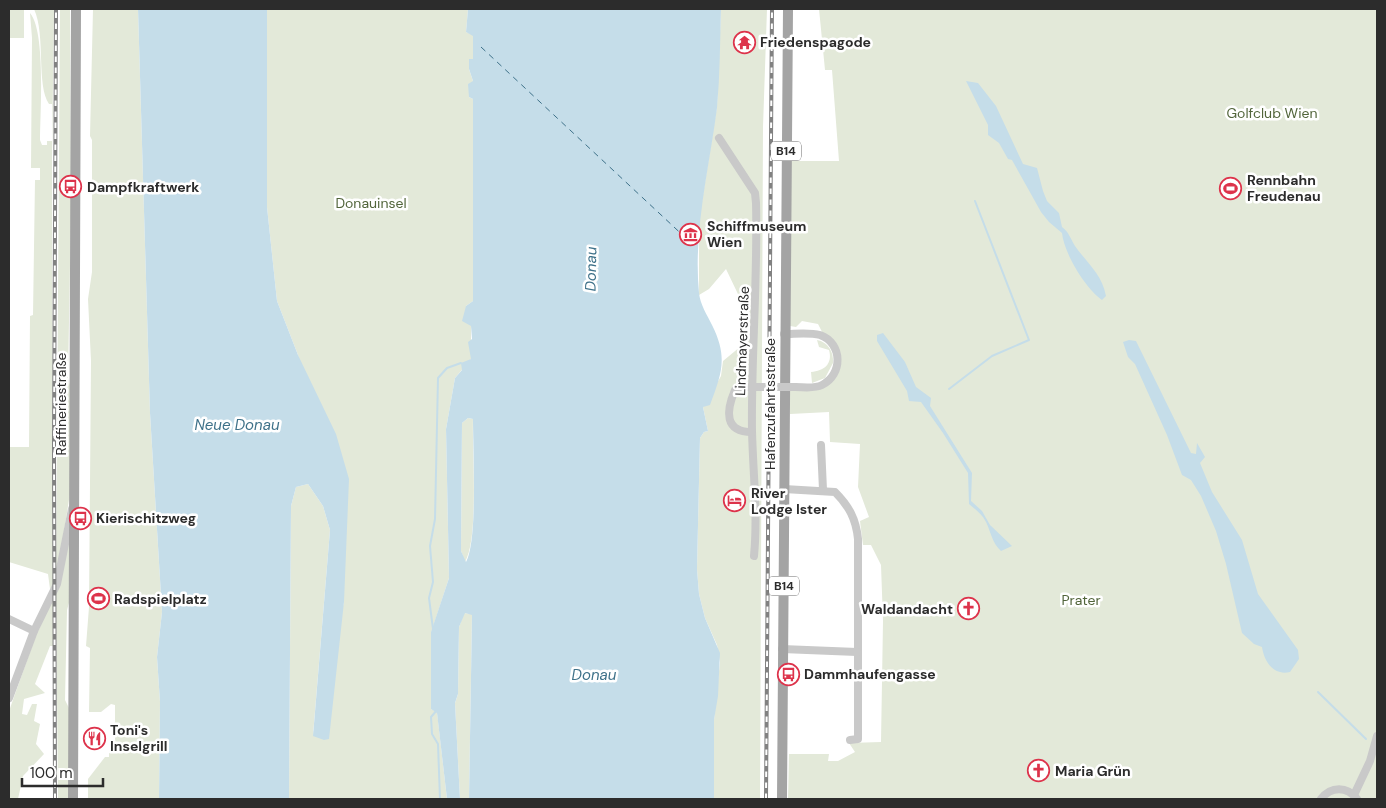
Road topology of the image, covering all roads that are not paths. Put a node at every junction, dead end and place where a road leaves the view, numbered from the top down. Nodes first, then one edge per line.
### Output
1 (76, 9) edge
2 (788, 9) edge
3 (719, 138) dead end
4 (784, 334) junction
5 (752, 432) junction
6 (821, 445) dead end
7 (784, 489) junction
8 (823, 490) junction
9 (74, 502) junction
10 (754, 556) dead end
11 (9, 619) edge
12 (34, 631) junction
13 (782, 649) junction
14 (857, 652) junction
15 (9, 698) edge
16 (1377, 736) edge
17 (850, 740) dead end
18 (1355, 797) edge
19 (73, 799) edge
20 (782, 799) edge
21 (1322, 799) edge

1 - 9 main road, Raffineriestraße
2 - 4 main road, Hafenzufahrtsstraße / B14
3 - 5 street, Lindmayerstraße
4 - 5 street, bridge
4 - 7 main road, Hafenzufahrtsstraße / B14
5 - 10 street, Lindmayerstraße
6 - 8 street
7 - 8 street
7 - 13 main road, Hafenzufahrtsstraße / B14
8 - 14 street
9 - 12 street
9 - 19 main road, Raffineriestraße
11 - 12 street
12 - 15 street
13 - 14 street
13 - 20 main road, Hafenzufahrtsstraße / B14
14 - 17 street
16 - 18 street
18 - 21 street

